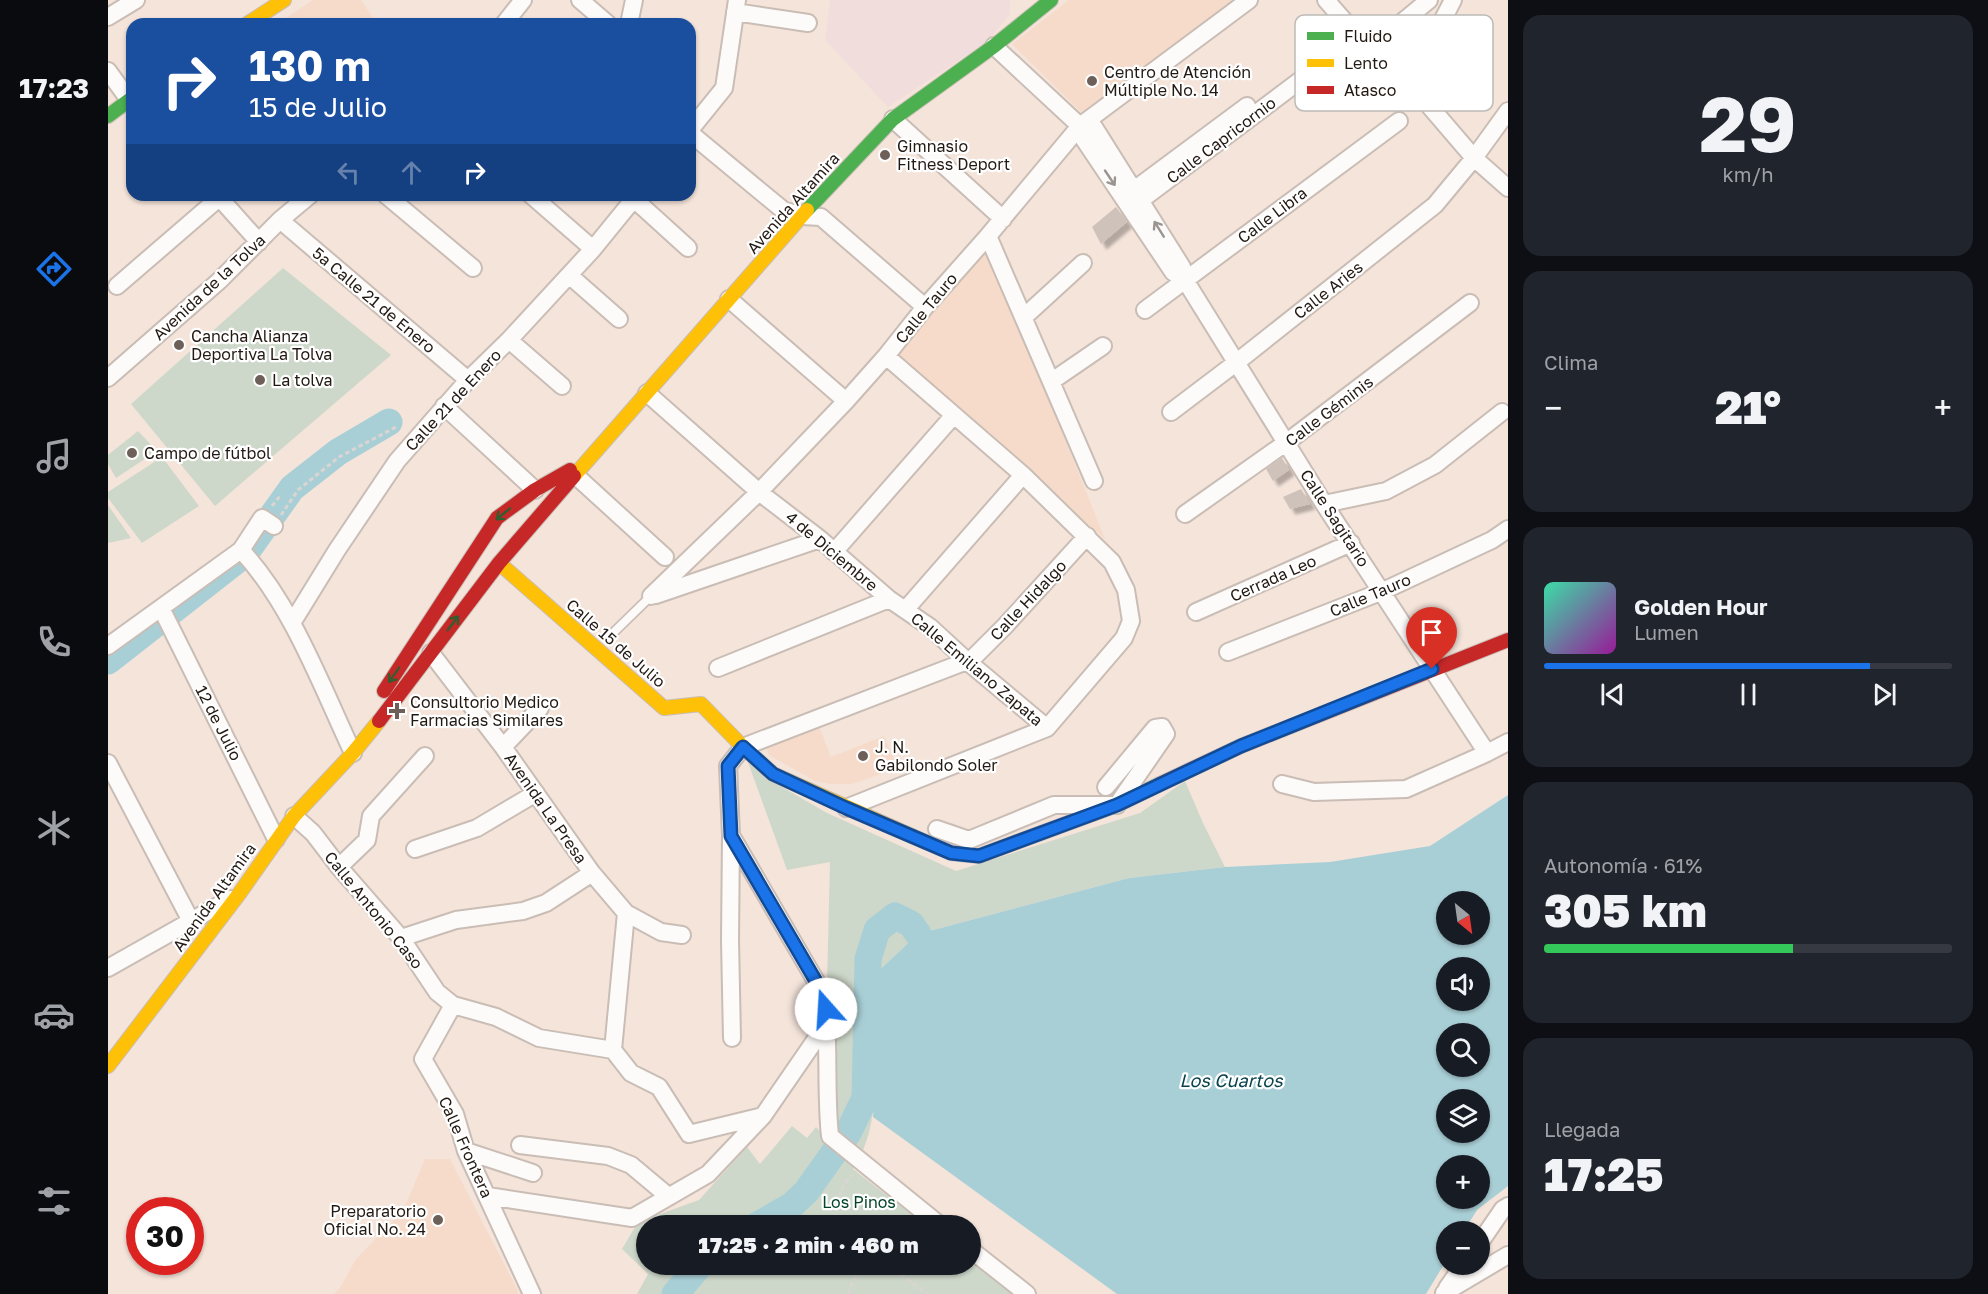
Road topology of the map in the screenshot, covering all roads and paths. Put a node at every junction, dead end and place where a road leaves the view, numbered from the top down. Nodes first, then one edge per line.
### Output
1 (136, 0) edge
2 (284, 0) edge
3 (523, 0) edge
4 (580, 0) edge
5 (634, 0) edge
6 (1029, 0) edge
7 (1051, 0) edge
8 (1249, 0) edge
9 (1326, 0) edge
10 (1429, 0) edge
11 (1454, 0) edge
12 (736, 6) edge
13 (1340, 15) edge
14 (1401, 15) edge
15 (1446, 15) edge
16 (1030, 16) junction
17 (108, 17) edge
18 (256, 18) edge
19 (509, 18) edge
20 (601, 18) edge
21 (630, 18) edge
22 (808, 23) dead end
23 (994, 46) junction
24 (108, 71) edge
25 (1295, 84) edge
26 (126, 94) edge
27 (126, 104) edge
28 (1432, 111) edge
29 (1508, 111) edge
30 (108, 116) edge
31 (893, 118) junction
32 (1399, 121) dead end
33 (696, 124) edge
34 (1080, 126) junction
35 (696, 137) edge
36 (1474, 158) junction
37 (1508, 188) edge
38 (1138, 195) junction
39 (212, 201) edge
40 (222, 201) edge
41 (302, 201) edge
42 (393, 201) edge
43 (538, 201) edge
44 (632, 201) edge
45 (639, 201) edge
46 (802, 216) junction
47 (1003, 219) junction
48 (280, 220) junction
49 (988, 237) junction
50 (259, 242) junction
51 (688, 248) dead end
52 (593, 249) junction
53 (1083, 263) dead end
54 (473, 268) dead end
55 (569, 275) junction
56 (1185, 280) junction
57 (117, 286) dead end
58 (729, 299) junction
59 (1470, 303) dead end
60 (925, 307) junction
61 (1145, 310) dead end
62 (1024, 317) junction
63 (619, 319) dead end
64 (509, 340) junction
65 (1103, 345) dead end
66 (886, 356) junction
67 (1237, 362) junction
68 (111, 370) edge
69 (468, 380) junction
70 (1052, 381) junction
71 (562, 386) dead end
72 (647, 393) junction
73 (846, 401) junction
74 (444, 406) junction
75 (1172, 412) dead end
76 (1502, 412) dead end
77 (954, 415) junction
78 (396, 428) dead end
79 (1287, 442) junction
80 (587, 460) junction
81 (575, 475) junction
82 (1023, 475) junction
83 (1094, 481) dead end
84 (535, 490) junction
85 (759, 492) junction
86 (1324, 504) junction
87 (1185, 514) dead end
88 (268, 522) joint
89 (1508, 529) edge
90 (1087, 536) junction
91 (820, 538) junction
92 (1351, 543) junction
93 (241, 550) junction
94 (834, 552) junction
95 (665, 557) dead end
96 (500, 563) junction
97 (1383, 591) junction
98 (651, 597) junction
99 (889, 599) junction
100 (906, 609) junction
101 (1196, 612) dead end
102 (165, 614) junction
103 (292, 622) junction
104 (614, 632) dead end
105 (1508, 640) edge
106 (108, 646) edge
107 (1228, 652) dead end
108 (431, 653) junction
109 (967, 661) junction
110 (718, 668) dead end
111 (1432, 669) junction
112 (540, 708) dead end
113 (1047, 728) junction
114 (1508, 742) edge
115 (503, 747) junction
116 (743, 747) junction
117 (353, 753) junction
118 (1487, 753) junction
119 (425, 756) dead end
120 (108, 763) edge
121 (1282, 784) dead end
122 (1106, 787) dead end
123 (536, 793) junction
124 (1117, 805) junction
125 (846, 808) junction
126 (294, 816) junction
127 (937, 829) dead end
128 (731, 836) junction
129 (276, 839) junction
130 (415, 849) dead end
131 (339, 867) junction
132 (592, 873) junction
133 (239, 894) junction
134 (626, 913) junction
135 (191, 921) junction
136 (682, 935) dead end
137 (401, 938) junction
138 (108, 968) edge
139 (453, 1005) junction
140 (827, 1023) junction
141 (732, 1038) dead end
142 (613, 1050) junction
143 (108, 1066) edge
144 (763, 1116) junction
145 (520, 1145) dead end
146 (466, 1151) junction
147 (858, 1160) junction
148 (533, 1173) dead end
149 (488, 1196) junction
150 (668, 1196) junction
151 (1508, 1206) edge
152 (837, 1215) edge
153 (927, 1215) edge
154 (1490, 1228) edge
155 (1508, 1255) edge
156 (981, 1258) edge
157 (858, 1275) edge
158 (899, 1275) edge
159 (1457, 1275) edge
160 (532, 1294) edge
161 (849, 1294) edge
162 (927, 1294) edge
163 (1027, 1294) edge
164 (1444, 1294) edge

1 - 17 street
2 - 18 street
3 - 19 street
4 - 20 street
5 - 21 street
6 - 16 street
7 - 16 street, Avenida Altamira
8 - 34 street, Calle Tauro
9 - 13 street
10 - 14 street
11 - 15 street
12 - 22 street
12 - 33 street
16 - 23 street, Avenida Altamira
23 - 31 street, Avenida Altamira
23 - 34 street
24 - 26 street
25 - 38 street, Calle Capricornio
27 - 30 street
28 - 36 street
29 - 36 street, Calle Aries
31 - 46 street, Avenida Altamira
31 - 47 street
32 - 56 street, Calle Libra
34 - 38 street, Calle Sagitario
34 - 47 street, Calle Tauro
34 -> 56 street, Calle Sagitario
35 - 46 street
36 - 37 street
36 - 67 street, Calle Aries
56 -> 38 street, Calle Sagitario
39 - 57 street
40 - 50 street
41 - 48 street, Avenida de la Tolva
42 - 54 street
43 - 52 street
44 - 52 street, Calle 21 de Enero
45 - 51 street
46 - 58 street, Avenida Altamira
46 - 60 street
47 - 49 street, Calle Tauro
48 - 50 street, Avenida de la Tolva
48 - 69 street, 5a Calle 21 de Enero
49 - 60 street, Calle Tauro
49 - 62 street
50 - 68 street, Avenida de la Tolva
52 - 55 street, Calle 21 de Enero
53 - 62 street
55 - 63 street
55 - 64 street, Calle 21 de Enero
56 - 61 street, Calle Libra
56 - 67 street, Calle Sagitario
58 - 72 street, Avenida Altamira
58 - 73 street
59 - 79 street, Calle Géminis
60 - 66 street, Calle Tauro
62 - 70 street
64 - 69 street, Calle 21 de Enero
64 - 71 street
65 - 70 street
66 - 73 street, Calle Tauro
66 - 77 street
67 - 75 street, Calle Aries
67 - 79 street, Calle Sagitario
69 - 74 street, Calle 21 de Enero
70 - 83 street
72 - 80 street, Avenida Altamira
72 - 85 street, 4 de Diciembre
73 - 85 street, Calle Tauro
74 - 84 street
74 - 103 street, Calle 21 de Enero
76 - 86 street
77 - 82 street
77 - 94 street
78 - 88 path
79 - 86 street, Calle Sagitario
79 - 87 street, Calle Géminis
80 - 81 street, Avenida Altamira
80 - 84 street, Avenida Altamira
81 - 95 street
81 - 96 street, Avenida Altamira
82 - 90 street
82 - 100 street, Calle Emiliano Zapata
84 -> 117 street, Avenida Altamira
85 - 91 street, 4 de Diciembre
85 - 98 street, Calle Tauro
86 - 92 street, Calle Sagitario
88 - 93 street
89 - 97 street, Calle Tauro
90 - 109 street, Calle Hidalgo
90 - 113 street
91 - 94 street, 4 de Diciembre
91 - 98 street
92 - 97 street, Calle Sagitario
92 - 101 street, Cerrada Leo
93 - 102 street
93 - 103 street
94 - 99 street, 4 de Diciembre
108 -> 96 street, Avenida Altamira
96 - 116 street, Calle 15 de Julio
97 - 107 street, Calle Tauro
97 - 111 street, Calle Sagitario
98 - 104 lane, Calle Tauro
99 - 100 street, 4 de Diciembre
99 - 110 street
100 - 109 street, Calle Emiliano Zapata
102 - 106 street
102 - 129 street, 12 de Julio
103 - 117 street
105 - 111 street
108 - 115 street, Avenida La Presa
108 - 117 street, Avenida Altamira
109 - 113 street, Calle Emiliano Zapata
109 - 116 street
111 - 118 street, Calle Sagitario
111 - 124 street
112 - 115 street
113 - 125 street
114 - 118 street
115 - 123 street, Avenida La Presa
116 - 125 street
116 - 128 street
117 - 126 street, Avenida Altamira
118 - 121 street
119 - 131 street
120 - 135 street
122 - 124 street
123 - 130 street
123 - 132 street, Avenida La Presa
124 - 125 street
124 - 127 street
126 - 129 street, Avenida Altamira
126 - 131 street, Calle Antonio Caso
128 - 140 street
128 - 141 street
129 - 133 street, Avenida Altamira
131 - 137 street, Calle Antonio Caso
132 - 134 street, Avenida La Presa
132 - 137 street
133 - 135 street
133 - 143 street, Avenida Altamira
134 - 136 street, Avenida La Presa
134 - 142 street
135 - 138 street
137 - 139 street, Calle Antonio Caso
139 - 142 street
139 - 146 street, Calle Frontera
140 - 144 street
140 - 147 street
142 - 144 street
144 - 150 street
145 - 150 street
146 - 148 street
146 - 149 street, Calle Frontera
147 - 152 path
147 - 153 street
149 - 150 street
149 - 160 street, Calle Frontera
151 - 154 street
155 - 164 street
156 - 163 street
157 - 161 path
158 - 162 path
159 - 164 street

